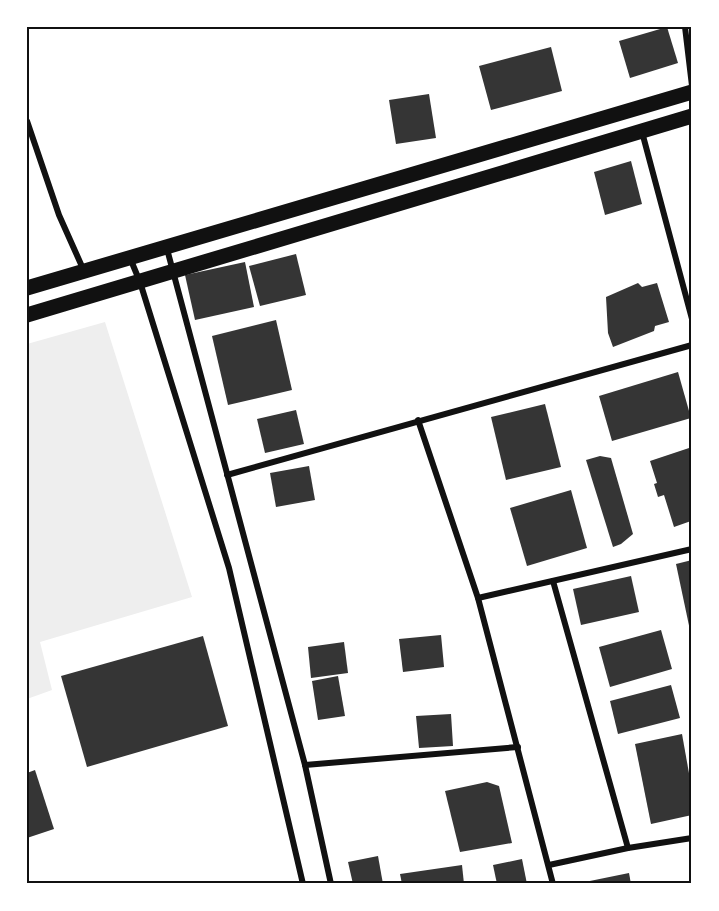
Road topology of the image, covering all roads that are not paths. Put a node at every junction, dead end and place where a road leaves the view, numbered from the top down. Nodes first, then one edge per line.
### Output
1 (685, 27) edge
2 (692, 86) edge
3 (692, 92) edge
4 (692, 116) edge
5 (27, 121) edge
6 (642, 131) junction
7 (166, 246) junction
8 (130, 257) junction
9 (172, 271) junction
10 (84, 272) junction
11 (140, 282) junction
12 (27, 288) edge
13 (27, 315) edge
14 (692, 319) edge
15 (692, 345) edge
16 (418, 420) junction
17 (227, 475) junction
18 (692, 549) edge
19 (553, 581) junction
20 (478, 598) junction
21 (518, 747) junction
22 (305, 765) junction
23 (692, 838) edge
24 (628, 848) junction
25 (549, 865) junction
26 (303, 884) edge
27 (331, 884) edge
28 (554, 884) edge

1 - 2 street
3 - 7 main road
4 - 6 main road
5 - 10 street
6 - 9 main road
6 - 14 street
7 - 8 main road
7 - 9 street
8 - 10 main road
8 - 11 street
9 - 11 main road
9 - 17 street
10 - 12 main road
11 - 13 main road
11 - 26 street
15 - 16 street
16 - 17 street
16 - 20 street
17 - 22 street
18 - 19 street
19 - 20 street
19 - 24 street
20 - 21 street
21 - 22 street
21 - 25 street
22 - 27 street
23 - 24 street
24 - 25 street
25 - 28 street

